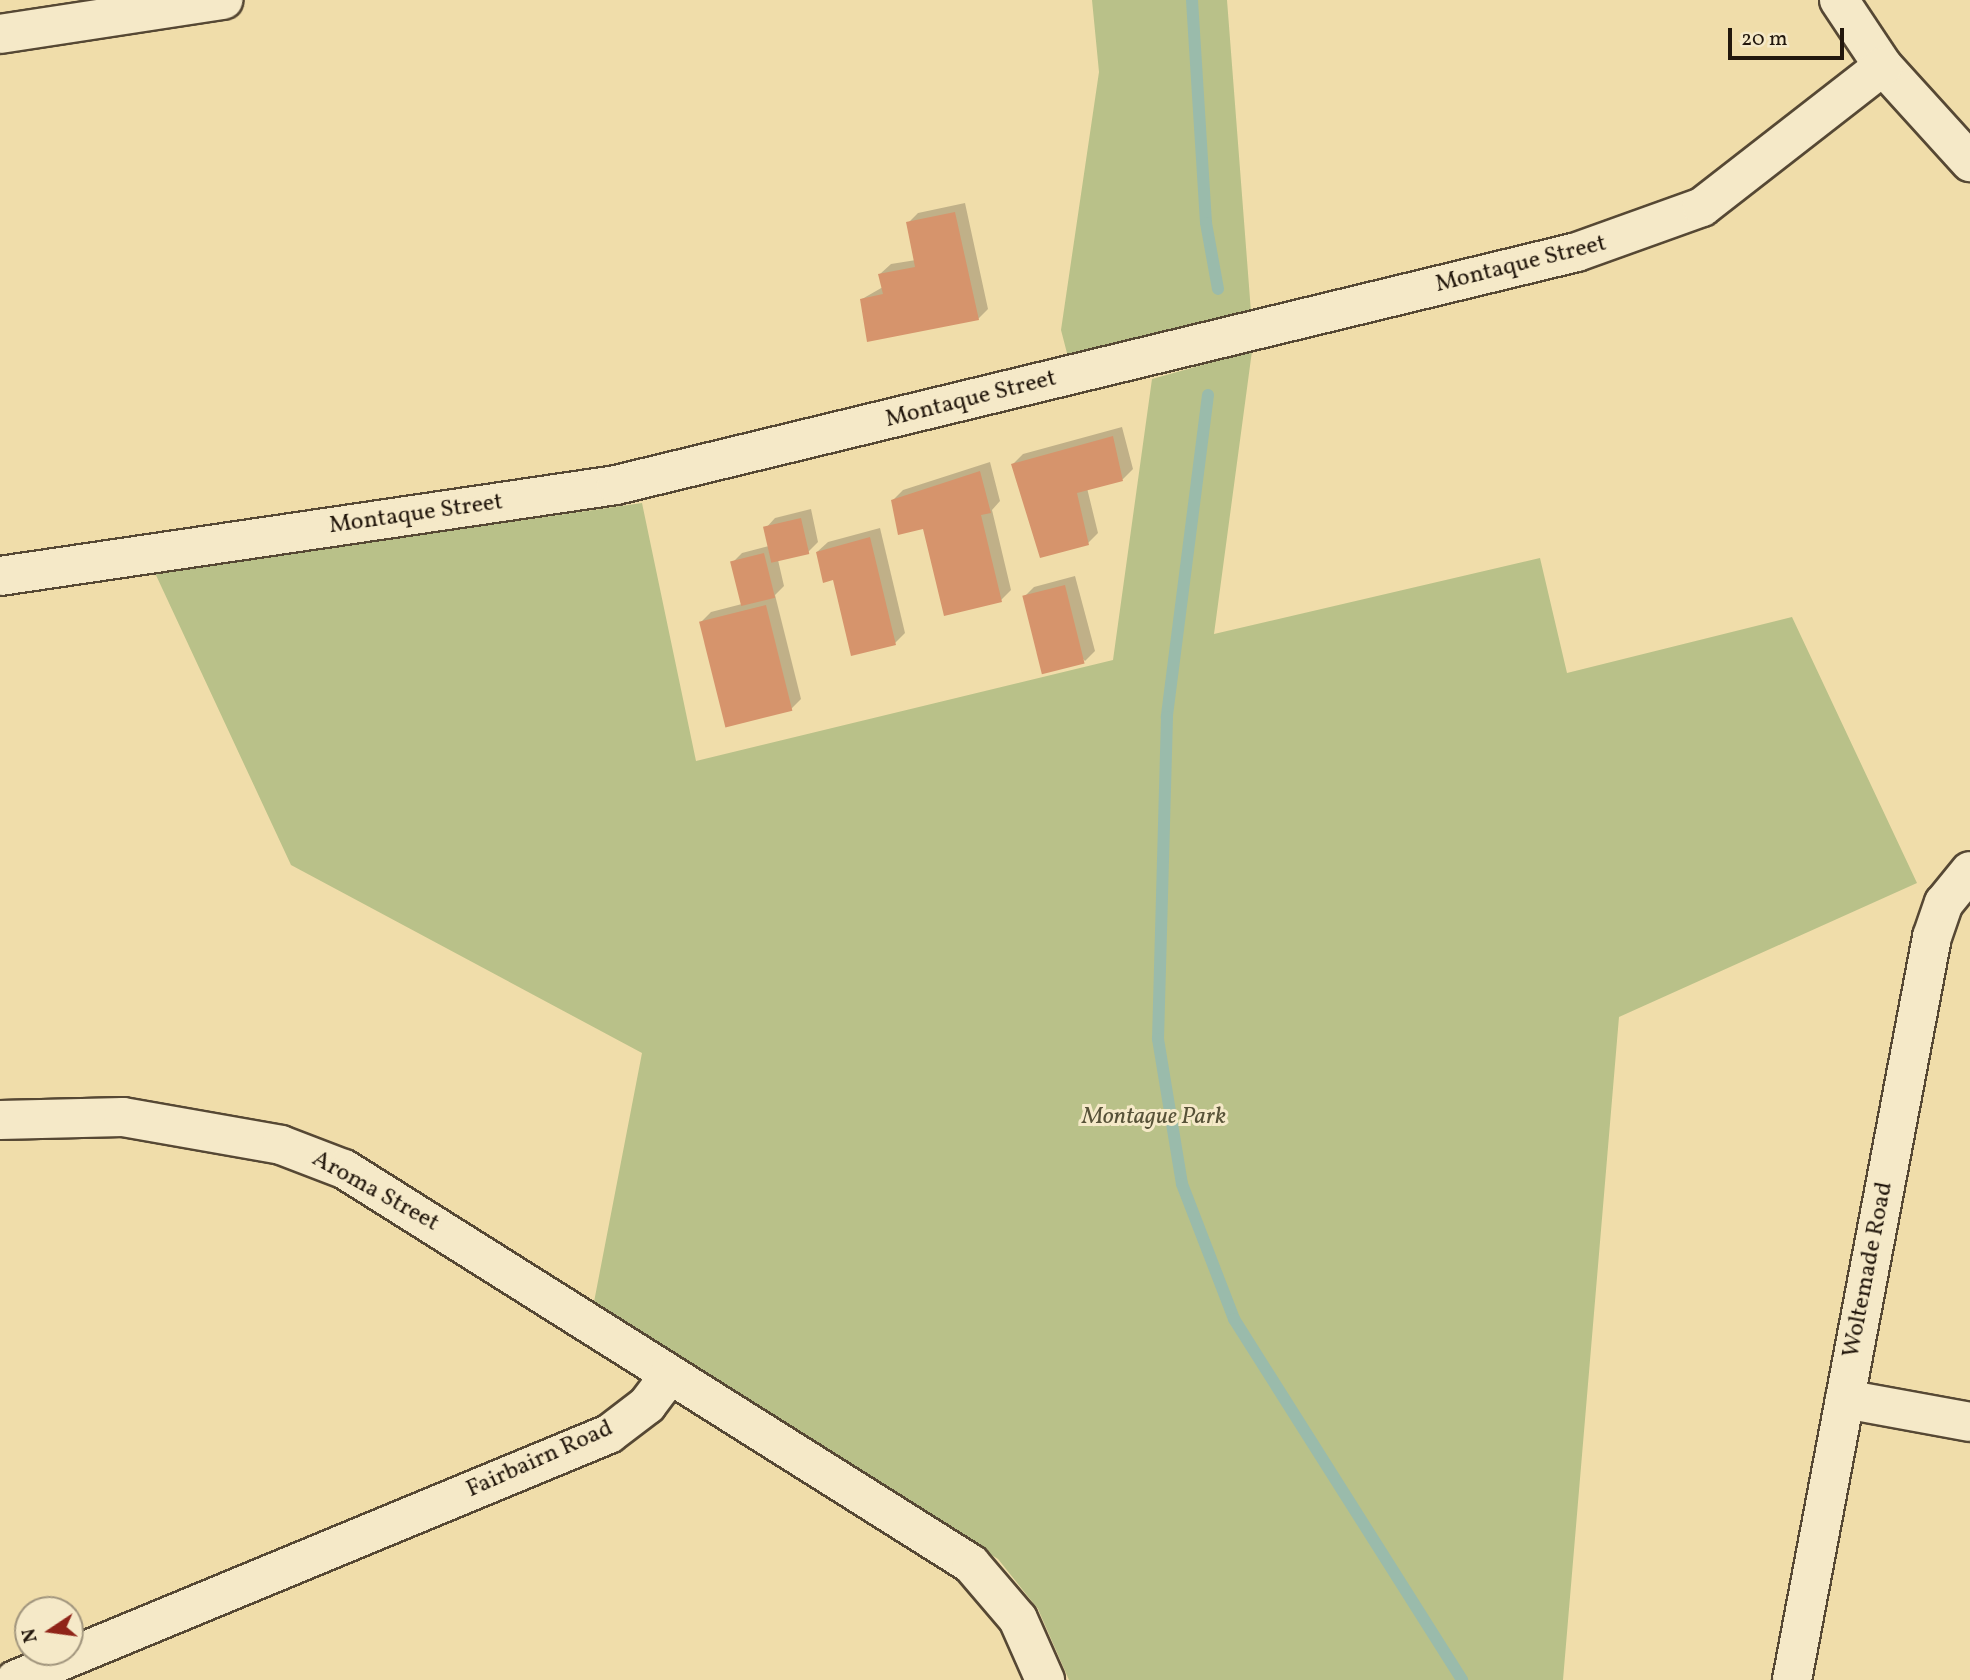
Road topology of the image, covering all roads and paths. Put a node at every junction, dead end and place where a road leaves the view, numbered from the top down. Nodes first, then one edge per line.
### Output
1 (223, 0) edge
2 (1839, 0) edge
3 (53, 13) edge
4 (0, 34) edge
5 (1883, 66) junction
6 (1970, 162) edge
7 (0, 576) edge
8 (1970, 871) edge
9 (0, 1120) edge
10 (670, 1375) junction
11 (1845, 1399) junction
12 (1970, 1422) edge
13 (15, 1680) edge
14 (1045, 1680) edge
15 (1793, 1680) edge

1 - 3 street
2 - 5 street
3 - 4 street
5 - 6 street
5 - 7 street, Montaque Street
8 - 11 street, Woltemade Road
9 - 10 street, Aroma Street
10 - 13 street, Fairbairn Road
10 - 14 street
11 - 12 street
11 - 15 street, Woltemade Road

